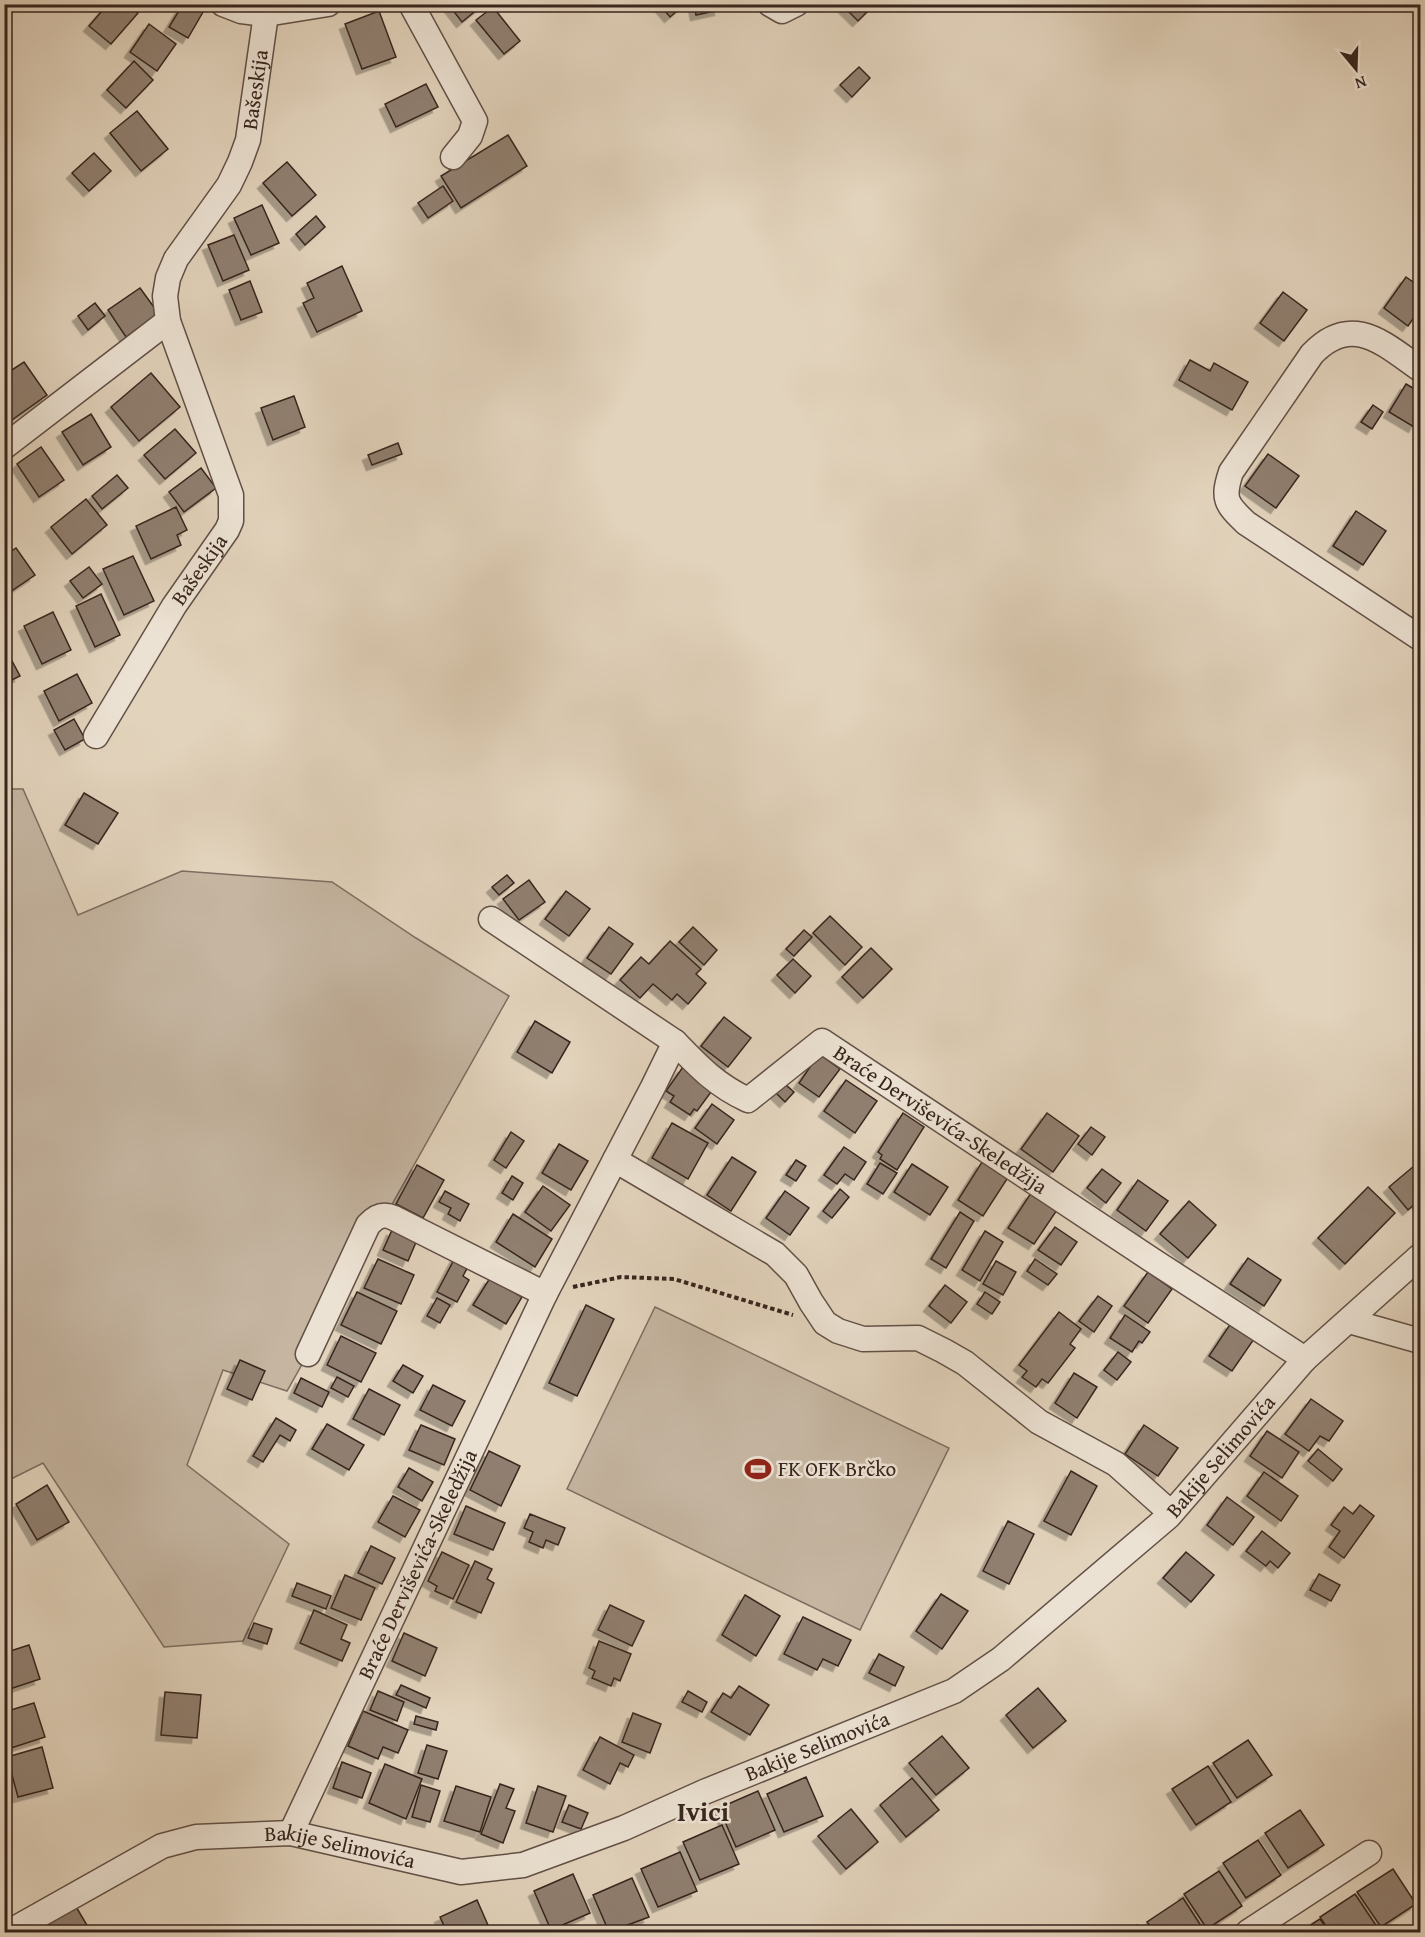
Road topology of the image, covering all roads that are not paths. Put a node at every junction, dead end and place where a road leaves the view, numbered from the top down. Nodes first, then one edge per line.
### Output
1 (222, 4) edge
2 (328, 4) edge
3 (411, 4) edge
4 (770, 4) edge
5 (796, 4) edge
6 (266, 14) junction
7 (453, 157) dead end
8 (168, 321) junction
9 (1420, 369) edge
10 (4, 447) edge
11 (1420, 638) edge
12 (96, 736) dead end
13 (491, 919) dead end
14 (675, 1042) junction
15 (615, 1160) junction
16 (1420, 1256) edge
17 (545, 1294) junction
18 (1349, 1321) junction
19 (1420, 1341) edge
20 (308, 1354) dead end
21 (1305, 1359) junction
22 (1171, 1514) junction
23 (291, 1833) junction
24 (1369, 1853) dead end
25 (7, 1932) edge
26 (1248, 1932) edge

1 - 6 street
2 - 6 street
3 - 7 street
4 - 5 street
6 - 8 street, Bašeskija
8 - 10 street
8 - 12 street, Bašeskija
9 - 11 street
13 - 14 street
14 - 15 street, Braće Derviševića-Skeledžija
14 - 21 street, Braće Derviševića-Skeledžija
15 - 17 street, Braće Derviševića-Skeledžija
15 - 22 street
16 - 18 street, Bakije Selimovića
17 - 20 street
17 - 23 street, Braće Derviševića-Skeledžija
18 - 19 street
18 - 21 street, Bakije Selimovića
21 - 22 street, Bakije Selimovića
22 - 23 street, Bakije Selimovića
23 - 25 street, Bakije Selimovića
24 - 26 street

